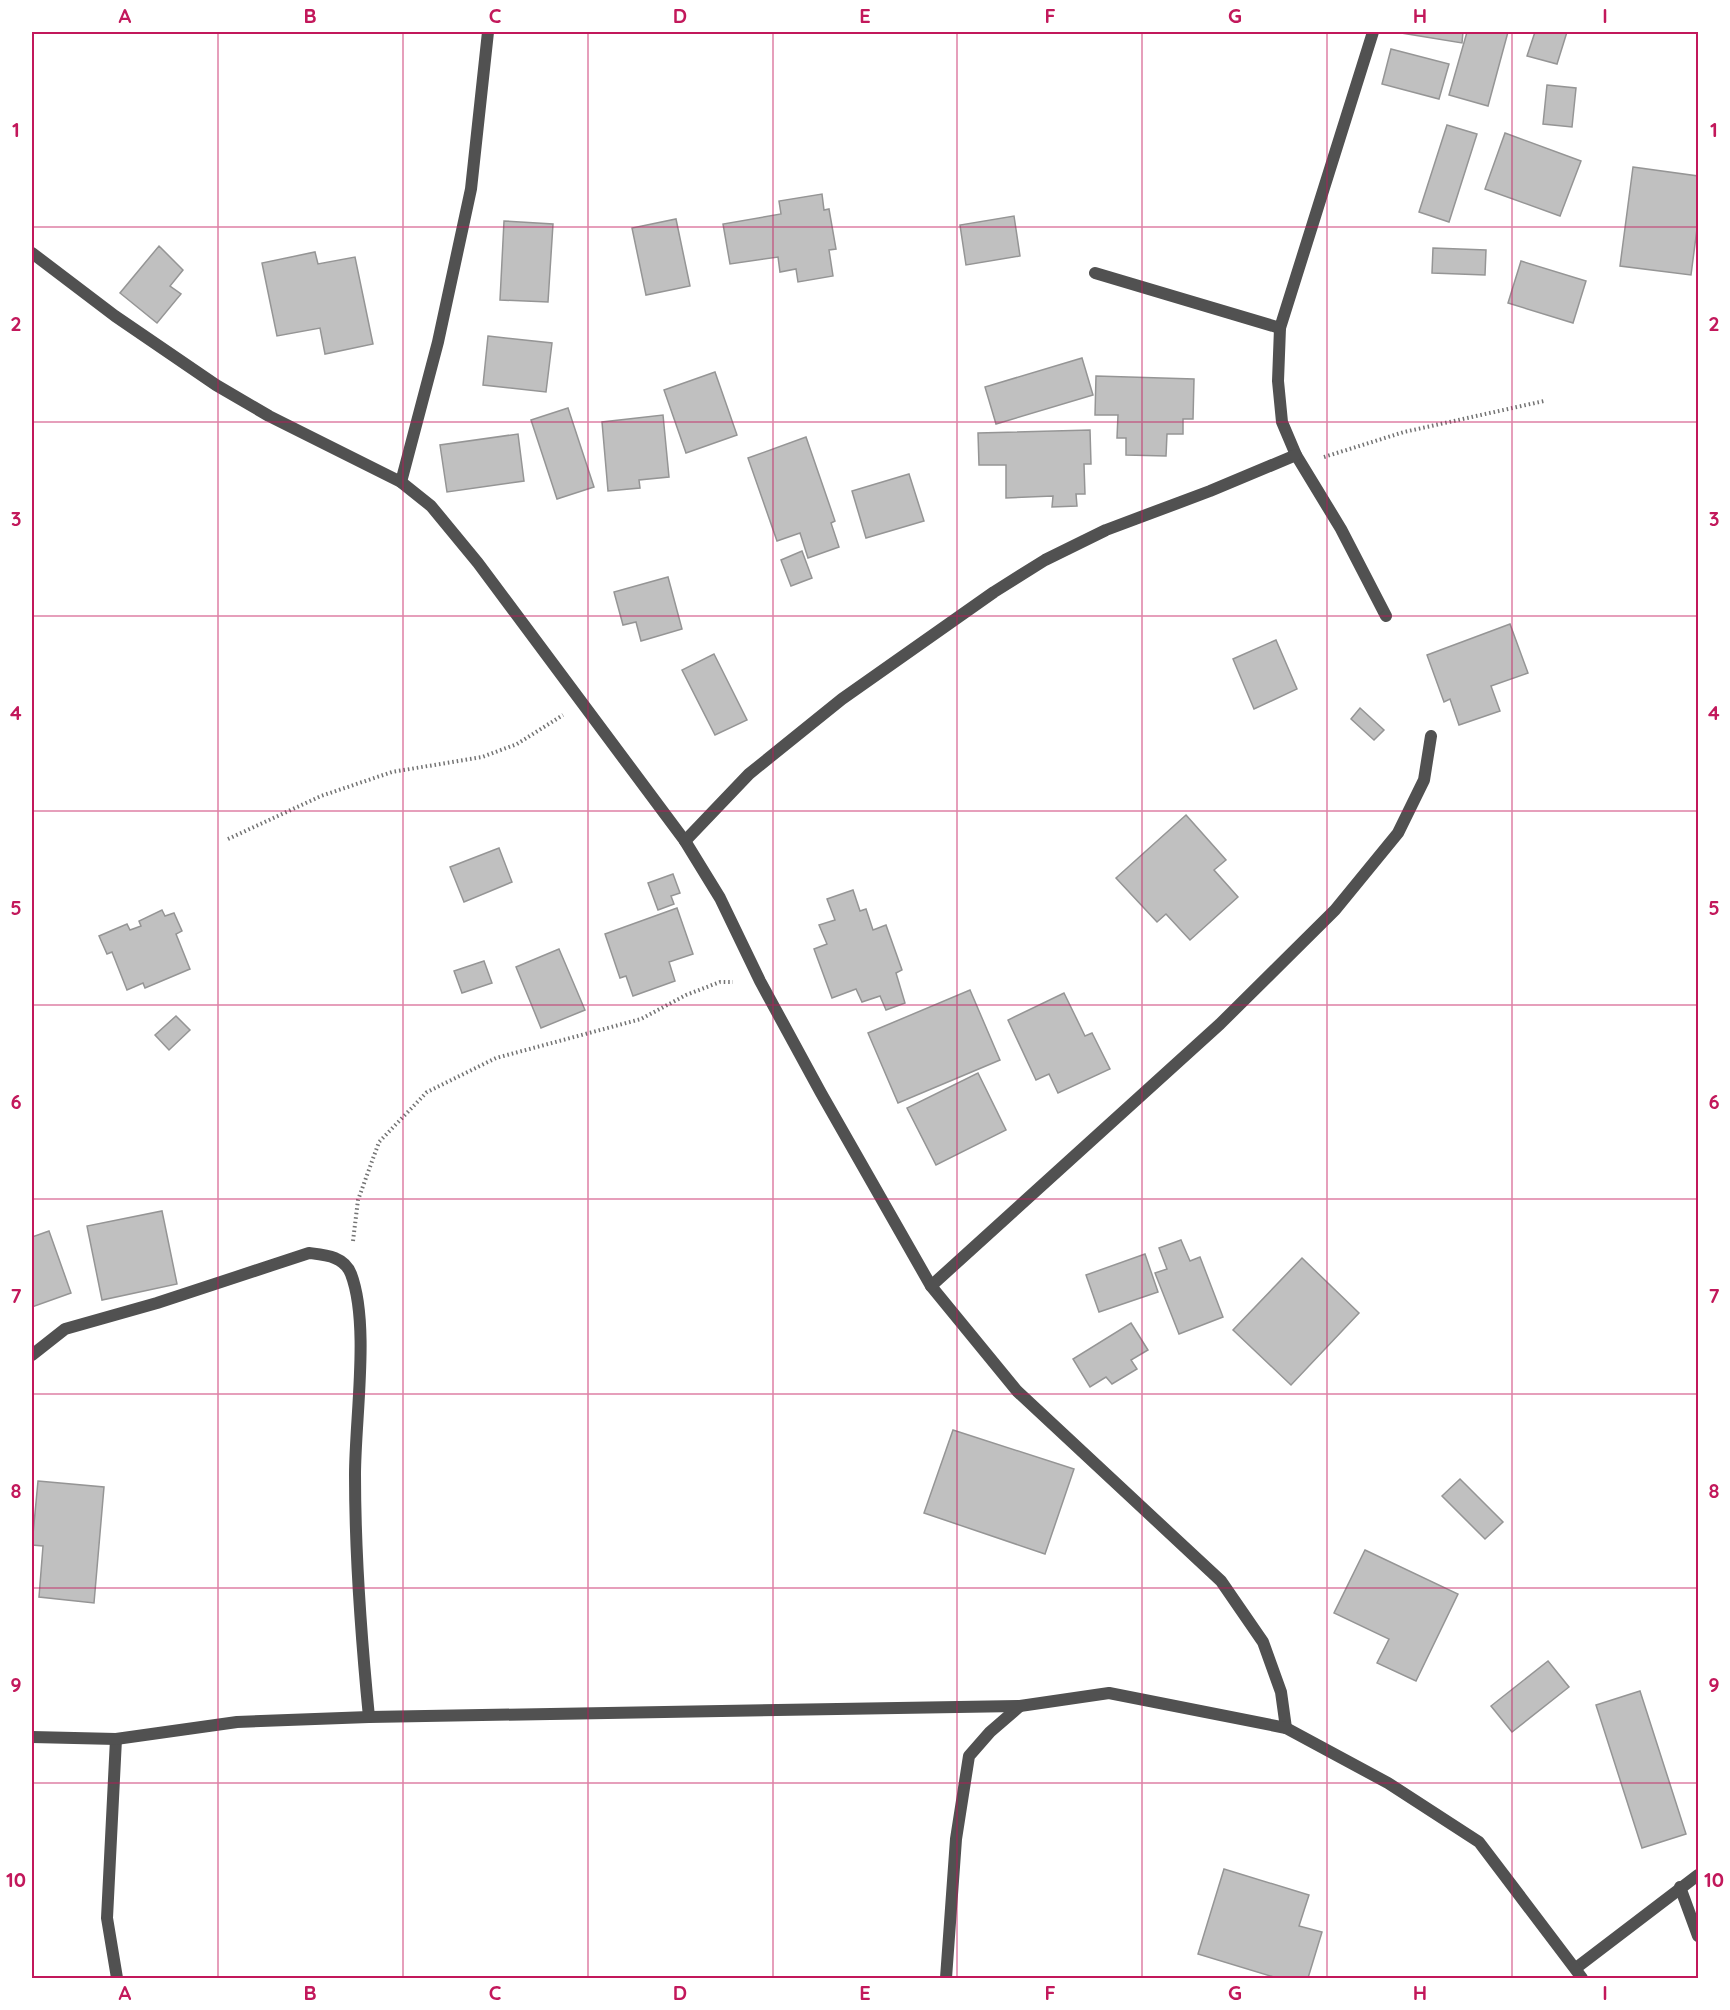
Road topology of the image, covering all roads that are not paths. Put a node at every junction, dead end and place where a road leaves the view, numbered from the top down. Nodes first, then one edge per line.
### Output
1 (489, 32) edge
2 (1373, 32) edge
3 (32, 253) edge
4 (1095, 273) dead end
5 (1280, 328) junction
6 (1299, 459) junction
7 (401, 482) junction
8 (1386, 616) dead end
9 (1431, 736) dead end
10 (685, 841) junction
11 (931, 1286) junction
12 (32, 1355) edge
13 (1020, 1706) junction
14 (369, 1717) junction
15 (1286, 1728) junction
16 (32, 1737) edge
17 (116, 1739) junction
18 (1698, 1875) edge
19 (1680, 1887) junction
20 (1698, 1936) edge
21 (1579, 1973) edge
22 (117, 1978) edge
23 (946, 1978) edge

1 - 7 street
2 - 5 street
3 - 7 street
4 - 5 street
5 - 6 street
6 - 8 street
6 - 10 street
7 - 10 street
9 - 11 street
10 - 11 street
11 - 15 street
12 - 14 street
13 - 14 street
13 - 15 street
13 - 23 street
14 - 17 street
15 - 21 street
16 - 17 street
17 - 22 street
18 - 19 street
19 - 20 street
19 - 21 street

